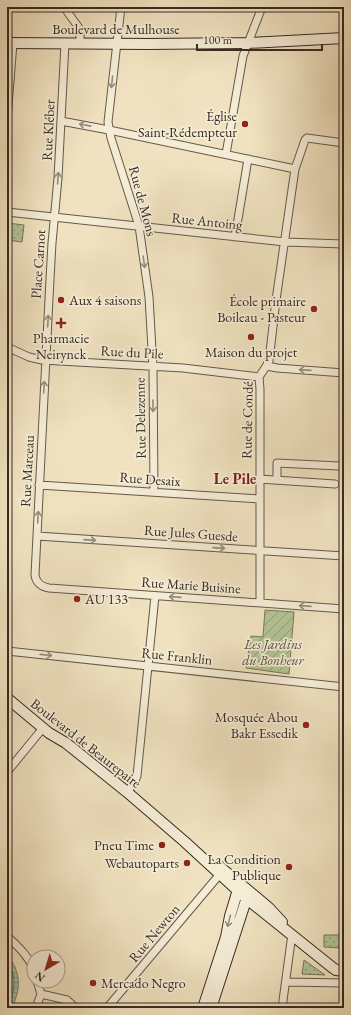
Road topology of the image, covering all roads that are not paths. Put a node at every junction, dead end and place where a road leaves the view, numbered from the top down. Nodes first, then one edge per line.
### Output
1 (64, 7) edge
2 (121, 7) edge
3 (262, 7) edge
4 (344, 38) edge
5 (10, 43) edge
6 (65, 43) junction
7 (247, 43) junction
8 (80, 44) junction
9 (116, 44) junction
10 (7, 119) edge
11 (61, 121) junction
12 (109, 130) junction
13 (344, 143) edge
14 (226, 154) junction
15 (248, 159) junction
16 (295, 169) junction
17 (7, 212) edge
18 (54, 217) junction
19 (139, 226) junction
20 (235, 237) junction
21 (285, 242) junction
22 (344, 244) edge
23 (7, 347) edge
24 (46, 360) junction
25 (267, 366) junction
26 (153, 367) junction
27 (344, 373) edge
28 (259, 377) junction
29 (339, 466) dead end
30 (259, 479) junction
31 (277, 480) junction
32 (335, 484) dead end
33 (39, 485) junction
34 (154, 492) junction
35 (259, 499) junction
36 (37, 536) junction
37 (259, 550) junction
38 (344, 556) edge
39 (38, 583) joint
40 (155, 596) junction
41 (260, 603) junction
42 (344, 609) edge
43 (7, 651) edge
44 (148, 666) junction
45 (344, 687) edge
46 (7, 698) edge
47 (43, 728) junction
48 (7, 772) edge
49 (127, 792) junction
50 (148, 810) junction
51 (220, 874) junction
52 (244, 891) junction
53 (292, 934) junction
54 (7, 936) edge
55 (26, 955) edge
56 (344, 971) edge
57 (286, 982) junction
58 (344, 984) edge
59 (39, 989) edge
60 (41, 994) junction
61 (36, 1008) edge
62 (76, 1008) edge
63 (107, 1008) edge
64 (203, 1008) edge
65 (211, 1008) edge
66 (282, 1008) edge

1 - 8 street
2 - 9 street, Rue de Mons
3 - 7 street
4 - 7 main road, Boulevard de Mulhouse
5 - 6 main road, Boulevard de Mulhouse
5 - 10 street
6 - 8 main road, Boulevard de Mulhouse
6 - 11 street, Rue Kléber
7 - 9 main road, Boulevard de Mulhouse
7 - 14 street
8 - 9 main road, Boulevard de Mulhouse
9 -> 12 street, Rue de Mons
12 -> 11 street
18 -> 11 street, Rue Kléber
12 - 14 street
12 - 19 street, Rue de Mons
13 - 16 street, Rue de Condé
14 - 15 street
15 - 16 street
15 - 20 street
16 - 21 street, Rue de Condé
17 - 18 street, Place Carnot
18 - 19 street, Rue Antoing
24 -> 18 street, Place Carnot
19 - 20 street, Rue Antoing
19 -> 26 street, Rue de Mons
20 - 21 street, Rue Antoing
21 - 22 street, Rue Antoing
21 - 25 street, Rue de Condé
23 - 24 street, Rue du Pile
24 - 26 street, Rue du Pile
33 -> 24 street, Rue Marceau
27 -> 25 street
25 - 28 street, Rue de Condé
26 - 28 street, Rue du Pile
26 -> 34 street, Rue Delezenne
28 - 30 street, Rue de Condé
29 - 31 street
30 - 31 street
30 - 35 street, Rue de Condé
31 - 32 street
33 - 34 street, Rue Desaix
36 -> 33 street, Rue Marceau
34 - 35 street, Rue Desaix
35 - 37 street, Rue de Condé
36 -> 37 street, Rue Jules Guesde
36 - 39 street, Rue Marceau
37 - 38 street, Rue Jules Guesde
37 - 41 street, Rue de Condé
39 - 40 street, Rue Marie Buisine
41 -> 40 street, Rue Marie Buisine
40 - 44 street
42 -> 41 street, Rue Marie Buisine
43 -> 44 street, Rue Franklin
44 - 45 street, Rue Franklin
44 - 49 street
46 - 47 main road, Boulevard de Beaurepaire
47 - 48 street
47 - 49 main road, Boulevard de Beaurepaire
49 - 50 main road, Boulevard de Beaurepaire
50 - 51 main road, Boulevard de Beaurepaire
50 - 52 main road, Boulevard de Beaurepaire
51 - 52 main road, Boulevard de Beaurepaire
51 - 63 street, Rue Newton
52 - 53 main road, Boulevard de Beaurepaire
52 -> 64 main road
52 - 65 main road
53 - 56 main road, Boulevard de Beaurepaire
53 - 57 street
54 - 55 street
57 - 58 street
57 - 66 street
59 - 60 street
60 - 61 street
60 - 62 street

